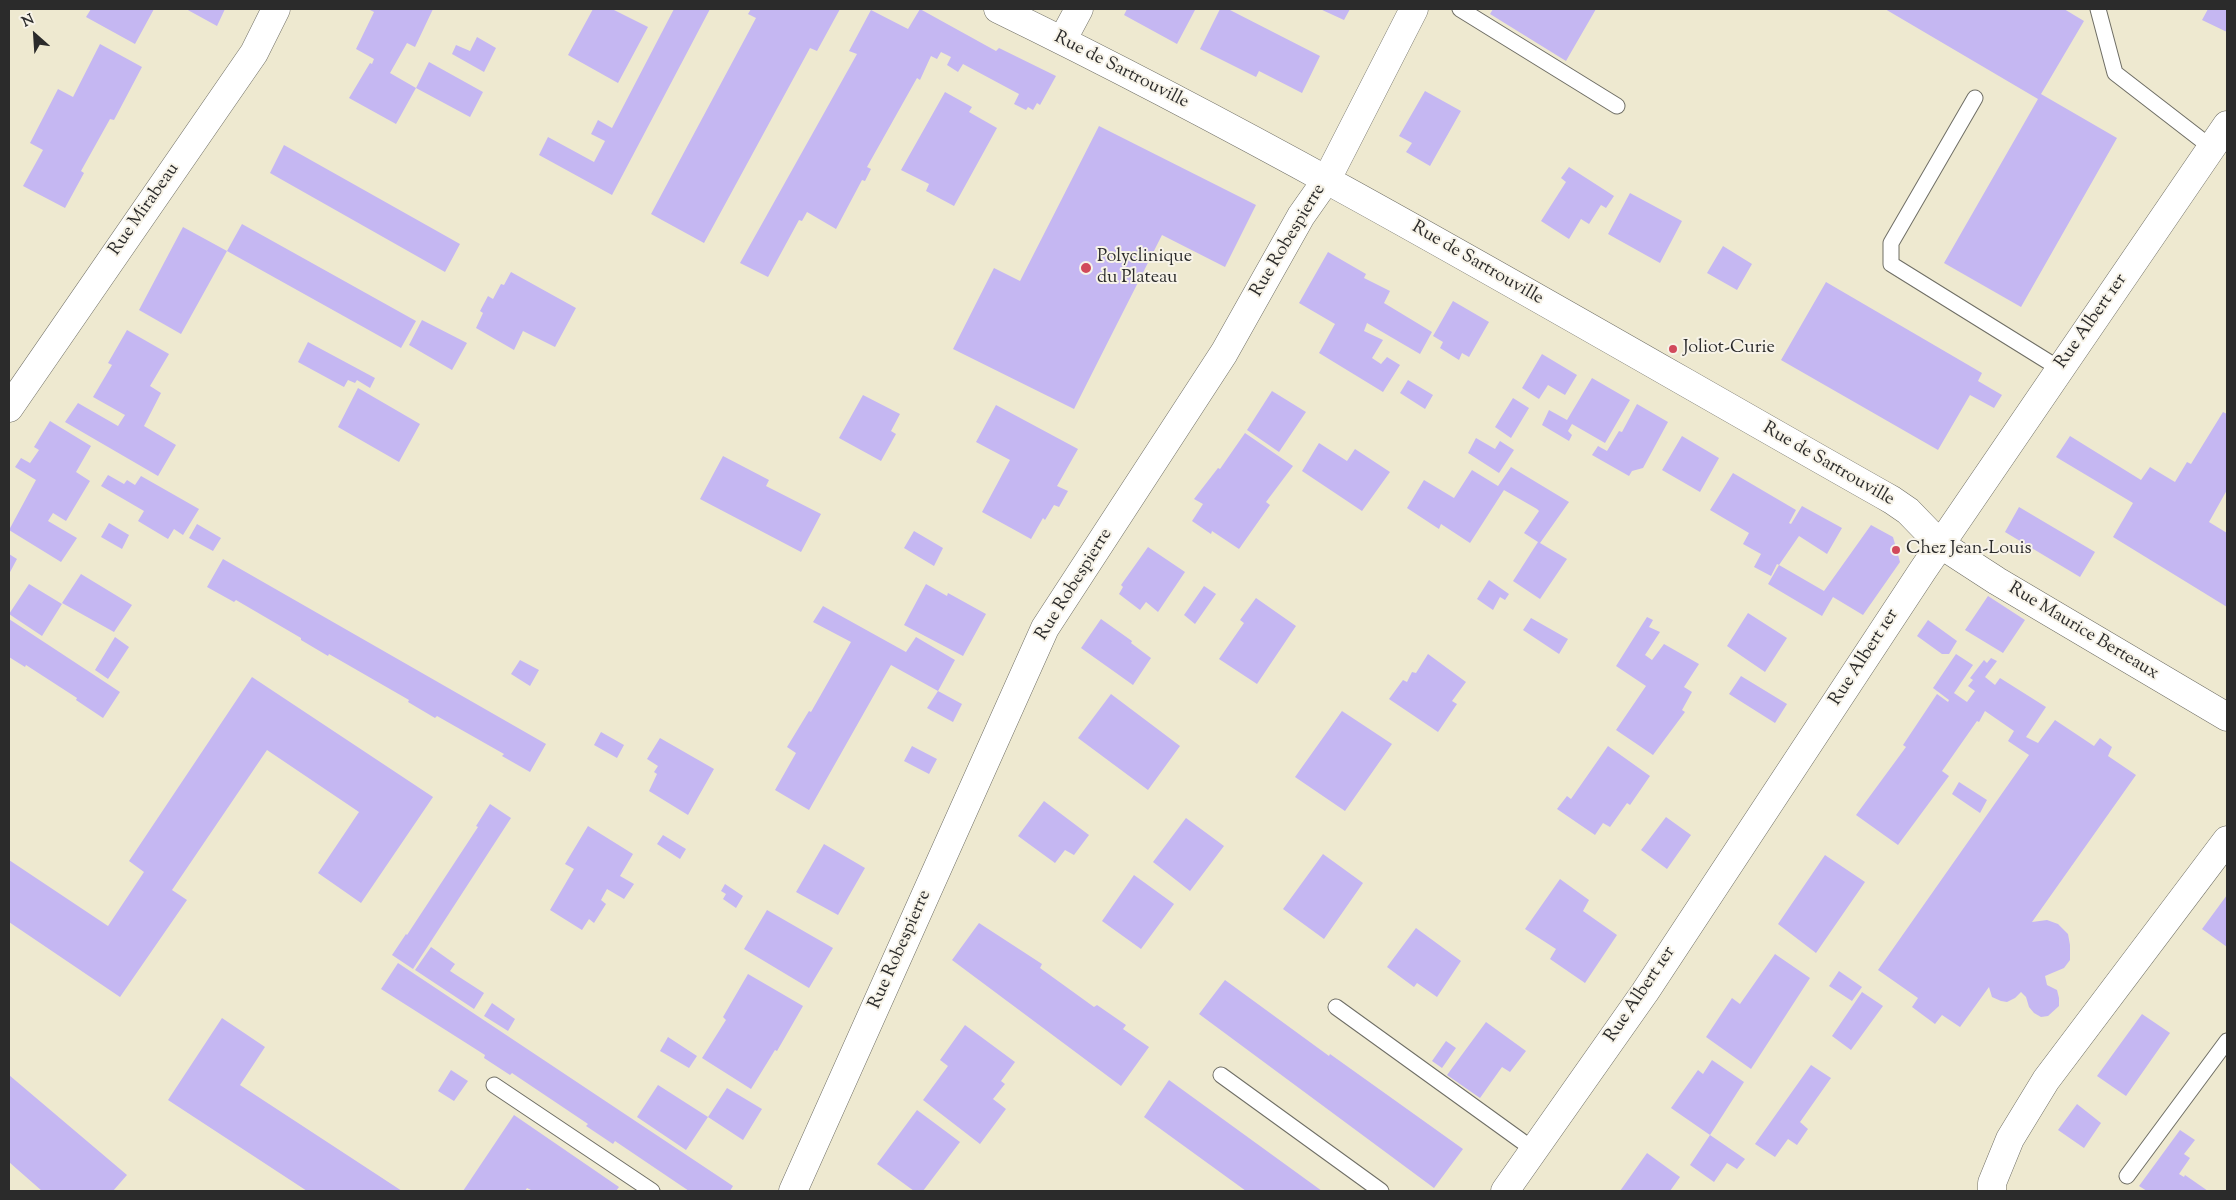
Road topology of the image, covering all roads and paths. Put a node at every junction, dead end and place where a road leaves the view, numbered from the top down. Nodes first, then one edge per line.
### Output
1 (276, 9) edge
2 (998, 9) edge
3 (1079, 9) edge
4 (1414, 9) edge
5 (1462, 9) edge
6 (2098, 9) edge
7 (1063, 40) junction
8 (1976, 98) dead end
9 (1617, 106) dead end
10 (2227, 125) edge
11 (2212, 148) junction
12 (1327, 179) junction
13 (2060, 369) junction
14 (9, 408) edge
15 (1940, 544) junction
16 (2227, 717) edge
17 (2227, 840) edge
18 (1336, 1007) dead end
19 (2227, 1041) edge
20 (1221, 1075) dead end
21 (494, 1085) dead end
22 (1534, 1150) junction
23 (2127, 1176) dead end
24 (652, 1191) edge
25 (793, 1191) edge
26 (1380, 1191) edge
27 (1505, 1191) edge
28 (1992, 1191) edge

1 - 14 street, Rue Mirabeau
2 - 7 street, Rue de Sartrouville
3 - 7 street
4 - 12 street, Rue Robespierre
5 - 9 lane
6 - 11 lane
7 - 12 street, Rue de Sartrouville
8 - 13 lane
10 - 11 street, Rue Albert 1er
11 - 13 street, Rue Albert 1er
12 - 15 street, Rue de Sartrouville
12 - 25 street, Rue Robespierre
13 - 15 street, Rue Albert 1er
15 - 16 street, Rue Maurice Berteaux
15 - 22 street, Rue Albert 1er
17 - 28 street
18 - 22 lane
19 - 23 lane
20 - 26 lane
21 - 24 lane
22 - 27 street, Rue Albert 1er

